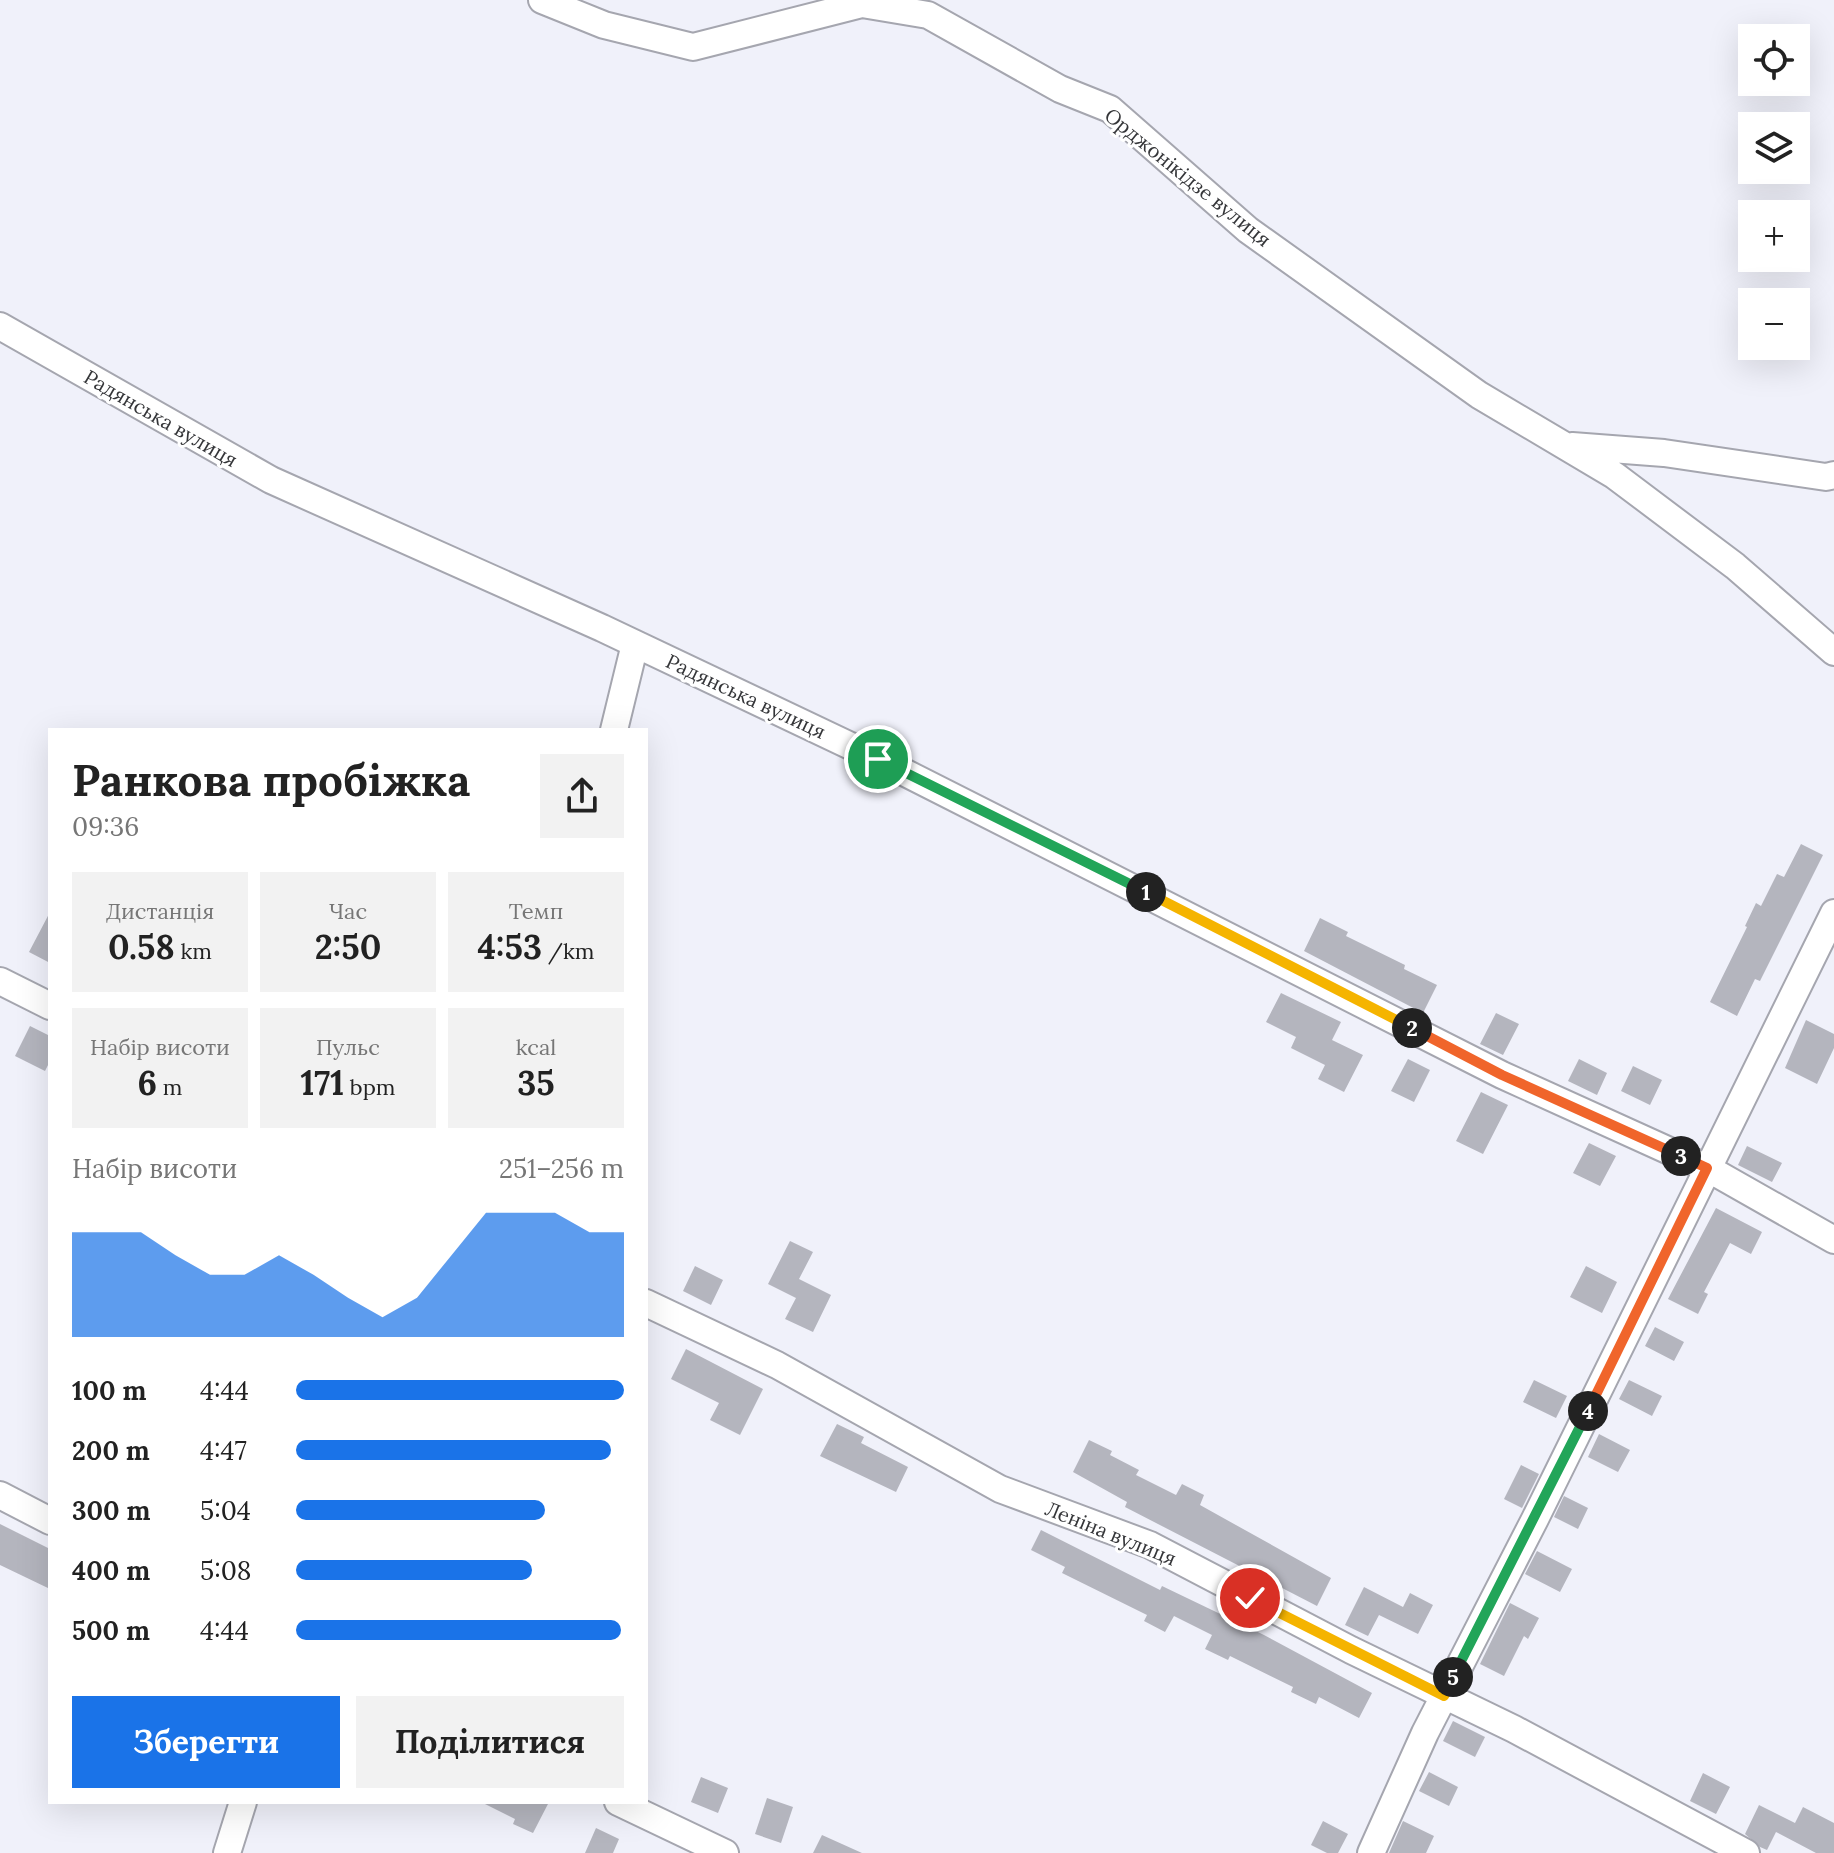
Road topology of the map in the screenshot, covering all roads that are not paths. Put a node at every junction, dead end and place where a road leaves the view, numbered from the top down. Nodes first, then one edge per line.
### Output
1 (542, 0) edge
2 (0, 326) edge
3 (1564, 445) junction
4 (1834, 475) edge
5 (635, 644) junction
6 (1834, 652) edge
7 (614, 728) edge
8 (1834, 913) edge
9 (0, 981) edge
10 (48, 1005) edge
11 (1707, 1168) junction
12 (1834, 1240) edge
13 (648, 1304) edge
14 (0, 1495) edge
15 (48, 1520) edge
16 (1444, 1696) junction
17 (242, 1804) edge
18 (622, 1804) edge
19 (227, 1853) edge
20 (725, 1853) edge
21 (1371, 1853) edge
22 (1746, 1853) edge

1 - 3 street, Орджонікідзе вулиця
2 - 5 street, Радянська вулиця
3 - 4 street
3 - 6 street, Орджонікідзе вулиця
5 - 7 street
5 - 11 street, Радянська вулиця
8 - 11 street
9 - 10 street
11 - 12 street, Радянська вулиця
11 - 16 street
13 - 16 street, Леніна вулиця
14 - 15 street
16 - 21 street
16 - 22 street, Леніна вулиця
17 - 19 street
18 - 20 street

